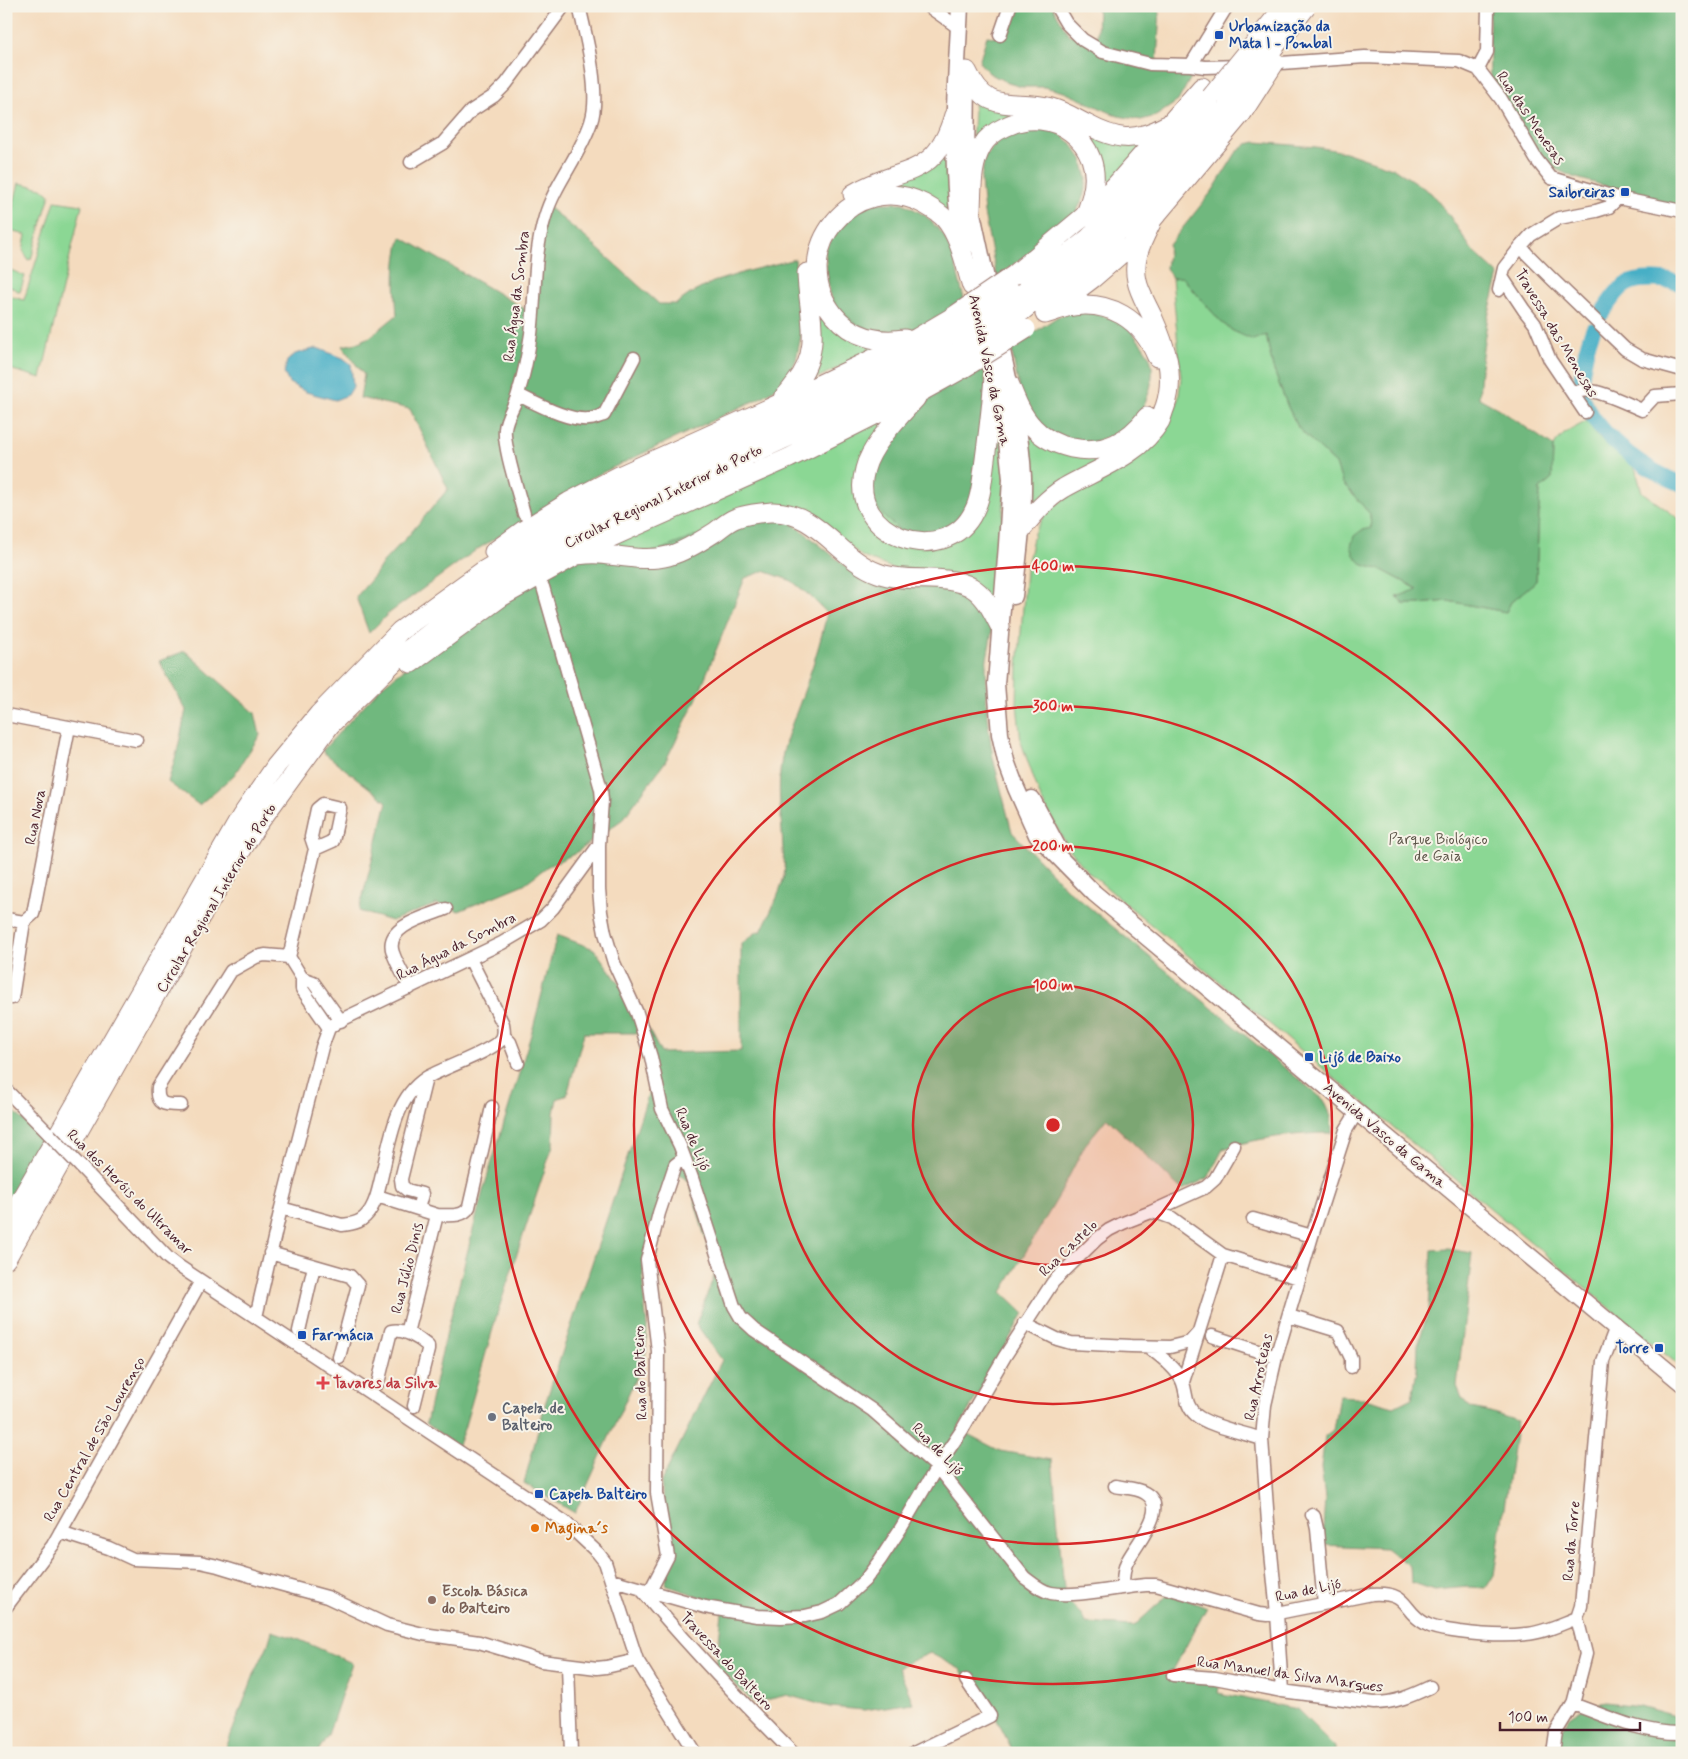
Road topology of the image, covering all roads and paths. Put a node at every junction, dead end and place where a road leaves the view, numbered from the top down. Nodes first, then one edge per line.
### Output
1 (564, 6) edge
2 (579, 6) edge
3 (928, 6) edge
4 (960, 6) edge
5 (970, 6) edge
6 (1010, 6) edge
7 (1056, 6) edge
8 (1227, 6) edge
9 (1273, 6) edge
10 (1285, 6) edge
11 (1491, 6) edge
12 (1307, 7) edge
13 (959, 28) junction
14 (1000, 35) dead end
15 (1191, 65) junction
16 (1478, 69) junction
17 (967, 71) junction
18 (1227, 105) junction
19 (954, 115) junction
20 (1172, 122) junction
21 (411, 162) dead end
22 (1618, 198) junction
23 (971, 209) junction
24 (1682, 211) edge
25 (1082, 218) junction
26 (1151, 223) junction
27 (1521, 246) junction
28 (1502, 277) junction
29 (978, 281) junction
30 (1499, 290) dead end
31 (1022, 311) junction
32 (1045, 314) junction
33 (917, 338) junction
34 (957, 343) junction
35 (634, 358) dead end
36 (1682, 370) edge
37 (1001, 380) junction
38 (924, 390) junction
39 (1580, 392) junction
40 (1682, 394) edge
41 (518, 395) junction
42 (768, 409) junction
43 (1585, 412) dead end
44 (524, 514) dead end
45 (1021, 530) junction
46 (574, 555) junction
47 (543, 588) dead end
48 (1000, 626) junction
49 (400, 631) junction
50 (364, 692) junction
51 (6, 715) edge
52 (69, 727) junction
53 (136, 740) dead end
54 (599, 845) junction
55 (315, 849) dead end
56 (1067, 866) junction
57 (446, 909) dead end
58 (6, 919) edge
59 (24, 922) junction
60 (289, 957) junction
61 (470, 959) junction
62 (302, 978) junction
63 (410, 988) junction
64 (12, 998) dead end
65 (341, 1021) junction
66 (329, 1028) junction
67 (503, 1035) junction
68 (518, 1063) dead end
69 (426, 1078) junction
70 (6, 1090) edge
71 (181, 1105) dead end
72 (492, 1107) dead end
73 (1357, 1112) junction
74 (1234, 1146) dead end
75 (684, 1158) junction
76 (377, 1196) junction
77 (280, 1208) junction
78 (418, 1209) junction
79 (1151, 1212) junction
80 (437, 1215) junction
81 (1253, 1220) dead end
82 (6, 1225) edge
83 (1312, 1236) junction
84 (270, 1253) junction
85 (1223, 1255) junction
86 (6, 1259) edge
87 (314, 1266) junction
88 (1299, 1278) junction
89 (201, 1281) junction
90 (1289, 1316) junction
91 (256, 1317) junction
92 (1025, 1323) junction
93 (1616, 1328) junction
94 (299, 1331) dead end
95 (407, 1332) junction
96 (1198, 1332) junction
97 (1212, 1336) dead end
98 (1148, 1347) junction
99 (339, 1357) dead end
100 (1276, 1357) junction
101 (1351, 1367) dead end
102 (1183, 1382) junction
103 (378, 1383) dead end
104 (1682, 1383) edge
105 (414, 1406) dead end
106 (1262, 1439) junction
107 (937, 1467) junction
108 (1115, 1486) dead end
109 (1312, 1515) dead end
110 (60, 1532) junction
111 (611, 1580) junction
112 (1123, 1587) junction
113 (646, 1590) junction
114 (1324, 1604) junction
115 (6, 1607) edge
116 (1278, 1614) junction
117 (1577, 1618) junction
118 (636, 1660) junction
119 (568, 1664) junction
120 (1172, 1675) dead end
121 (966, 1680) dead end
122 (1430, 1687) dead end
123 (1282, 1691) junction
124 (1573, 1704) junction
125 (1682, 1733) edge
126 (571, 1753) edge
127 (695, 1753) edge
128 (793, 1753) edge
129 (914, 1753) edge
130 (1553, 1753) edge

1 - 21 street
2 - 41 street, Rua Água da Sombra
3 - 13 street
4 - 13 main road, Avenida Vasco da Gama
5 - 17 main road, Avenida Vasco da Gama
6 - 14 street
7 - 15 street, Rua das Menesas
8 - 15 street
9 - 20 highway
10 - 18 highway, Circular Regional Interior do Porto, bridge
11 - 16 street
12 - 18 highway, bridge
13 - 19 main road, Avenida Vasco da Gama
15 - 16 street, Rua das Menesas
16 - 22 street, Rua das Menesas
17 - 20 highway
17 - 23 main road, Avenida Vasco da Gama
18 - 26 highway
18 - 31 highway, Circular Regional Interior do Porto
19 - 29 main road, Avenida Vasco da Gama
19 - 42 highway
20 - 25 highway
22 - 24 street, Rua das Menesas
22 - 27 street
23 - 25 highway
23 - 29 main road, Avenida Vasco da Gama
25 - 34 highway, bridge
26 - 32 highway
26 - 45 highway
27 - 28 street, Travessa das Menesas
27 - 36 street
28 - 30 street
28 - 39 street, Travessa das Menesas
29 - 33 highway
29 - 37 main road, Avenida Vasco da Gama
31 - 32 highway
31 - 34 highway, bridge
31 - 34 highway, Circular Regional Interior do Porto, bridge
32 - 37 highway
33 - 34 highway
33 - 42 highway
34 - 38 highway
34 - 49 highway, Circular Regional Interior do Porto
34 - 50 highway, Circular Regional Interior do Porto
35 - 41 street
37 - 38 highway
37 - 45 main road, Avenida Vasco da Gama
37 - 48 main road, Avenida Vasco da Gama
38 - 46 highway
39 - 40 street
39 - 43 street, Travessa das Menesas
41 - 44 street, Rua Água da Sombra
42 - 49 highway
45 - 56 main road, Avenida Vasco da Gama
46 - 48 highway
46 - 50 highway
47 - 54 street
48 - 56 main road, Avenida Vasco da Gama
49 - 82 highway, Circular Regional Interior do Porto
50 - 86 highway, Circular Regional Interior do Porto
51 - 52 street
52 - 53 street
52 - 59 street, Rua Nova
54 - 61 street, Rua Água da Sombra
54 - 75 street, Rua de Lijó
55 - 60 street
56 - 73 main road, Avenida Vasco da Gama
57 - 63 street
58 - 59 street
59 - 64 street, Rua Nova
60 - 62 street
60 - 71 street
61 - 63 street, Rua Água da Sombra
61 - 67 street
62 - 65 street
62 - 66 street
63 - 65 street, Rua Água da Sombra
65 - 66 street, Rua Água da Sombra
66 - 77 street
67 - 68 street
67 - 69 street
69 - 76 street
69 - 78 street
70 - 89 street, Rua dos Heróis do Ultramar, bridge
72 - 80 street
73 - 83 street, Rua Arroteias
73 - 93 main road, Avenida Vasco da Gama
74 - 79 street, Rua Castelo
75 - 107 street, Rua de Lijó
75 - 113 street, Rua do Balteiro
76 - 77 street
76 - 78 street, Rua Júlio Dinis
77 - 84 street
78 - 80 street, Rua Júlio Dinis
79 - 85 street
79 - 92 street, Rua Castelo
80 - 95 street, Rua Júlio Dinis
81 - 83 street
83 - 88 street, Rua Arroteias
84 - 87 street
84 - 91 street
85 - 88 street
85 - 96 street
87 - 94 street
87 - 99 street
88 - 90 street, Rua Arroteias
89 - 91 street, Rua dos Heróis do Ultramar
89 - 110 street, Rua Central de São Lourenço
90 - 100 street, Rua Arroteias
90 - 101 street
91 - 111 street, Rua dos Heróis do Ultramar
92 - 98 street
92 - 107 street, Rua Castelo
93 - 104 main road, Avenida Vasco da Gama
93 - 117 street, Rua da Torre
95 - 103 street
95 - 105 street
96 - 98 street
96 - 102 street
97 - 100 street
98 - 102 street
100 - 106 street, Rua Arroteias
102 - 106 street
106 - 116 street, Rua Arroteias
107 - 112 street, Rua de Lijó
107 - 113 street, Rua Castelo
108 - 112 street
109 - 114 street
110 - 115 street, Rua Central de São Lourenço
110 - 119 street
111 - 113 street, Rua Castelo
111 - 118 street, Rua dos Heróis do Ultramar
112 - 116 street, Rua de Lijó
113 - 128 street, Travessa do Balteiro
114 - 116 street, Rua de Lijó
114 - 117 street, Rua de Lijó
116 - 123 street, Rua Arroteias
117 - 124 street, Rua da Torre
118 - 119 street
118 - 127 street, Rua dos Heróis do Ultramar
119 - 126 street
120 - 123 street, Rua Manuel da Silva Marques
121 - 129 street
122 - 123 street, Rua Manuel da Silva Marques
124 - 125 street
124 - 130 street, Rua da Torre

